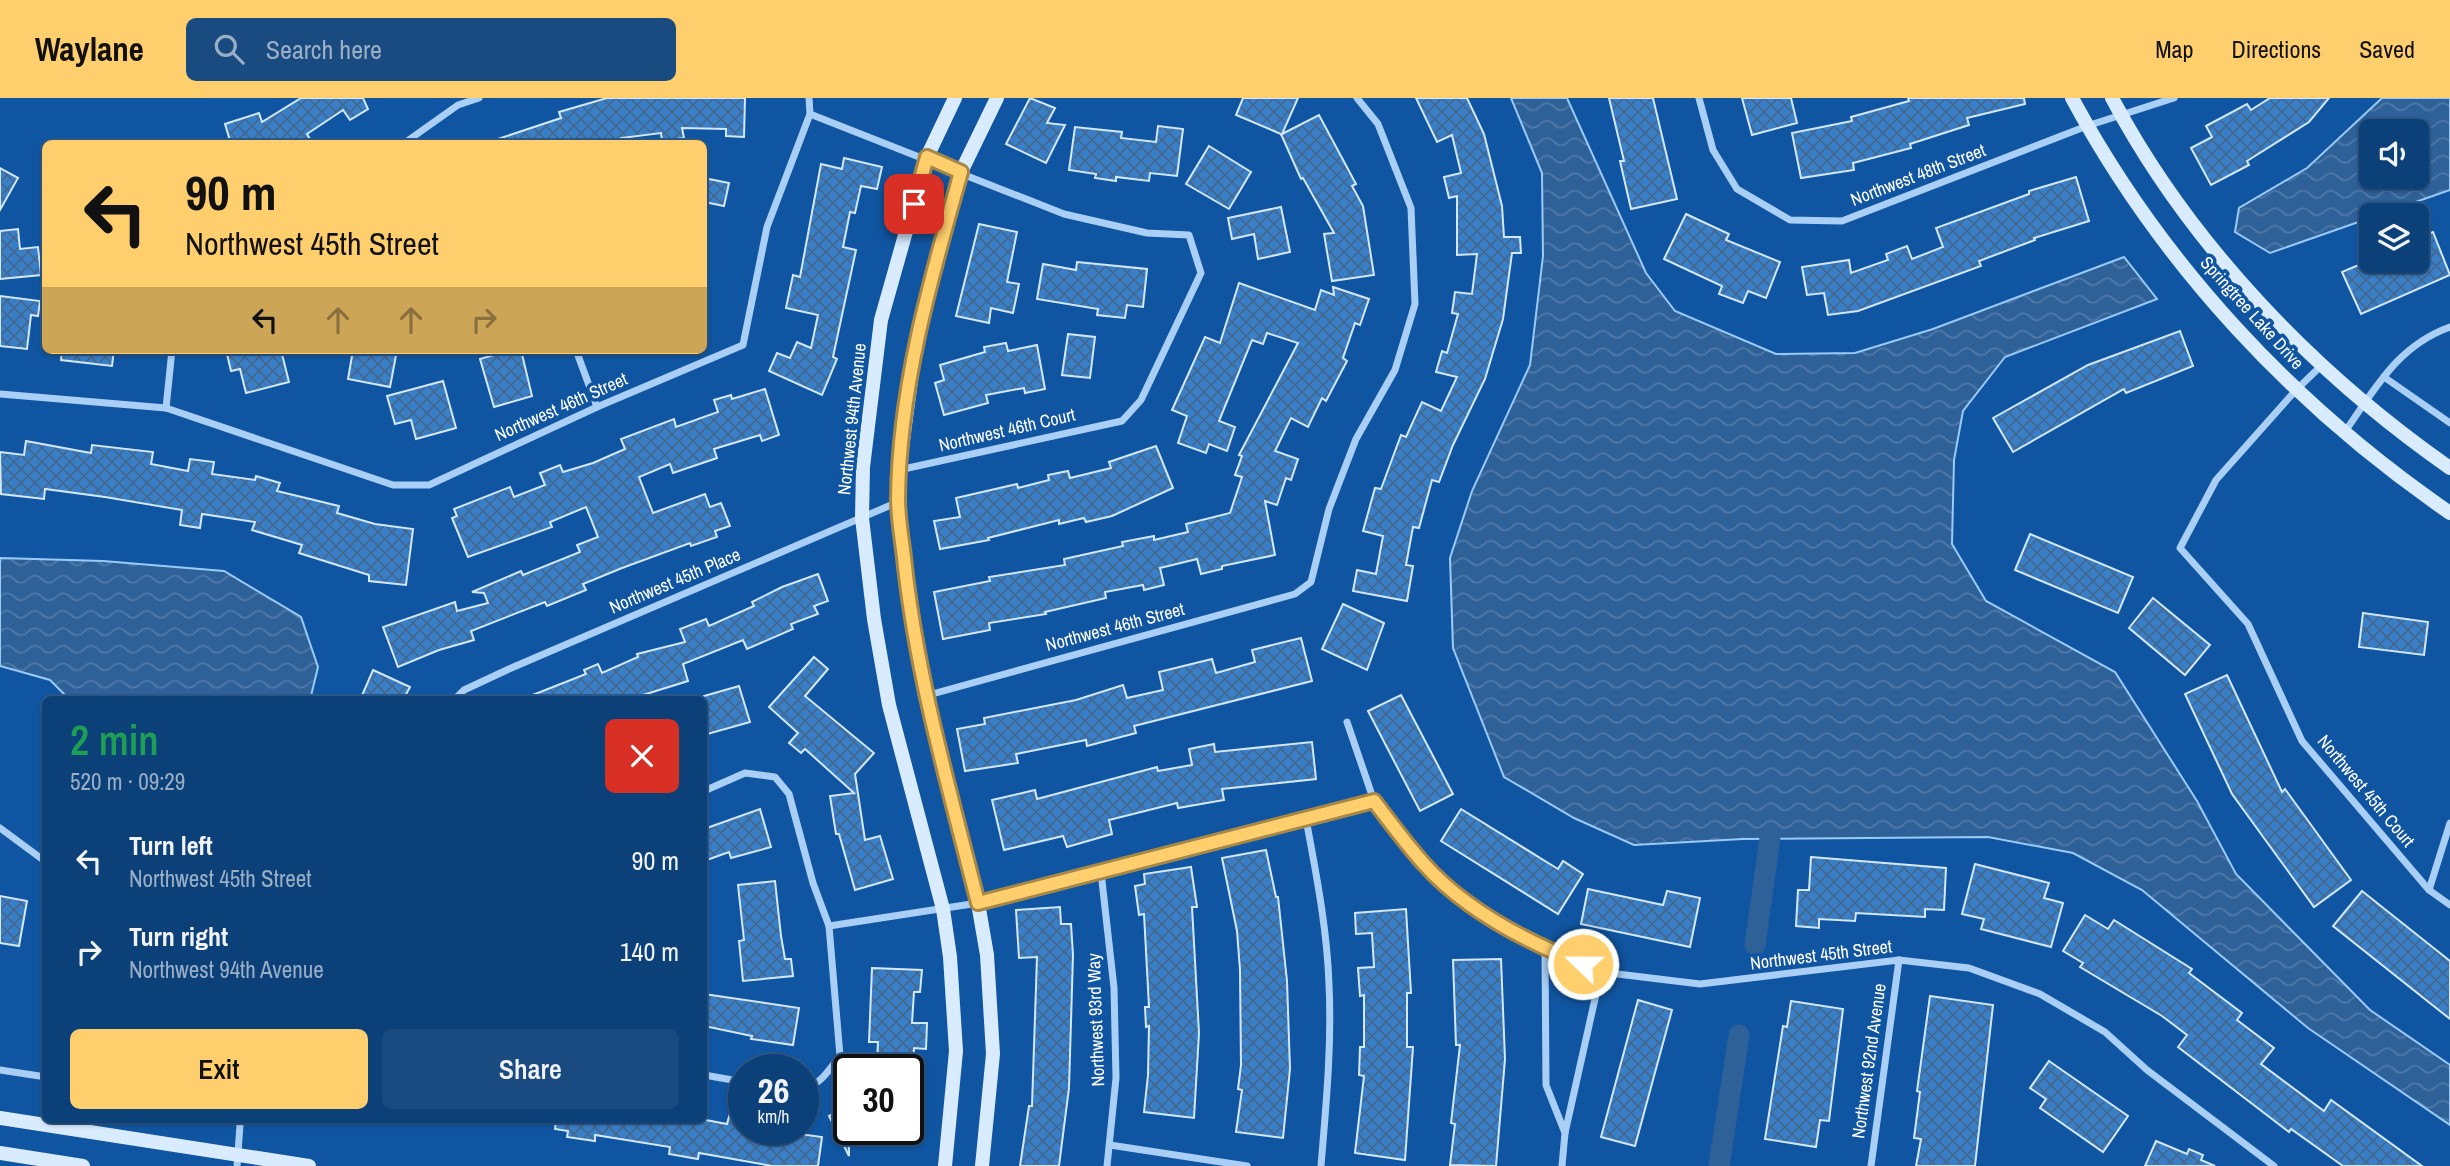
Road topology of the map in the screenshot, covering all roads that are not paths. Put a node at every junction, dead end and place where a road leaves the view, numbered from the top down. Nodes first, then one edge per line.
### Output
1 (479, 98) edge
2 (809, 98) edge
3 (955, 98) edge
4 (997, 98) edge
5 (1357, 98) edge
6 (1699, 98) edge
7 (2072, 98) edge
8 (2112, 98) edge
9 (2175, 98) edge
10 (810, 114) junction
11 (2122, 117) junction
12 (2087, 126) junction
13 (409, 140) edge
14 (927, 157) junction
15 (961, 172) junction
16 (2450, 327) edge
17 (172, 354) edge
18 (577, 354) edge
19 (2322, 365) junction
20 (2384, 377) junction
21 (2296, 390) junction
22 (0, 394) edge
23 (2364, 404) junction
24 (597, 407) junction
25 (166, 408) junction
26 (2450, 424) edge
27 (2344, 433) junction
28 (2450, 468) edge
29 (899, 470) junction
30 (898, 502) junction
31 (2450, 513) edge
32 (862, 518) junction
33 (458, 696) edge
34 (925, 696) junction
35 (1347, 722) dead end
36 (707, 790) edge
37 (1374, 801) junction
38 (1306, 819) junction
39 (2450, 823) edge
40 (0, 828) edge
41 (42, 859) edge
42 (1101, 872) junction
43 (2429, 890) junction
44 (978, 903) junction
45 (2450, 905) edge
46 (943, 909) junction
47 (829, 926) junction
48 (1545, 949) junction
49 (1899, 960) junction
50 (1601, 972) junction
51 (0, 1070) edge
52 (42, 1076) edge
53 (707, 1076) edge
54 (728, 1079) edge
55 (819, 1080) edge
56 (0, 1118) edge
57 (237, 1123) edge
58 (1565, 1133) junction
59 (1110, 1145) junction
60 (0, 1153) edge
61 (238, 1160) edge
62 (83, 1166) edge
63 (309, 1166) edge
64 (945, 1166) edge
65 (982, 1166) edge
66 (1107, 1166) edge
67 (1247, 1166) edge
68 (1321, 1166) edge
69 (1562, 1166) edge
70 (1871, 1166) edge
71 (2274, 1166) edge

1 - 13 street
2 - 10 street
3 - 14 street, Northwest 94th Avenue
4 - 15 street
5 - 34 street, Northwest 46th Street
6 - 12 street, Northwest 48th Street
7 - 12 street, Springtree Lake Drive
8 - 11 street, Springtree Lake Drive
9 - 11 street, Northwest 48th Street
10 - 14 street
10 - 24 street, Northwest 46th Street
11 - 12 street, Northwest 48th Street
11 - 19 street, Springtree Lake Drive
12 - 21 street, Springtree Lake Drive
14 - 15 street
14 - 32 street, Northwest 94th Avenue
15 - 29 street
15 - 29 street, Northwest 46th Court
16 - 20 street
17 - 25 street
18 - 24 street
19 - 21 street
19 - 23 street, Springtree Lake Drive
20 - 23 street
20 - 26 street
21 - 27 street, Springtree Lake Drive
21 - 43 street, Northwest 45th Court
22 - 25 street, Northwest 46th Street
23 - 27 street
23 - 28 street, Springtree Lake Drive
24 - 25 street, Northwest 46th Street
27 - 31 street, Springtree Lake Drive
29 - 30 street
30 - 32 street, Northwest 45th Place
30 - 34 street
32 - 33 street, Northwest 45th Place
32 - 46 street, Northwest 94th Avenue
34 - 44 street
35 - 37 street, Northwest 45th Street
36 - 47 street
37 - 38 street
37 - 48 street, Northwest 45th Street
38 - 42 street
38 - 68 street
39 - 43 street
40 - 41 street
42 - 44 street
42 - 59 street, Northwest 93rd Way
43 - 45 street, Northwest 45th Court
44 - 46 street
44 - 65 street
46 - 47 street
46 - 64 street, Northwest 94th Avenue
47 - 55 street
48 - 50 street, Northwest 45th Street
48 - 58 street
49 - 50 street, Northwest 45th Street
49 - 70 street, Northwest 92nd Avenue
49 - 71 street, Northwest 45th Street
50 - 58 street
51 - 52 street
53 - 54 street
56 - 61 street
57 - 61 street
58 - 69 street
59 - 66 street, Northwest 93rd Way
59 - 67 street
60 - 62 street
61 - 63 street

